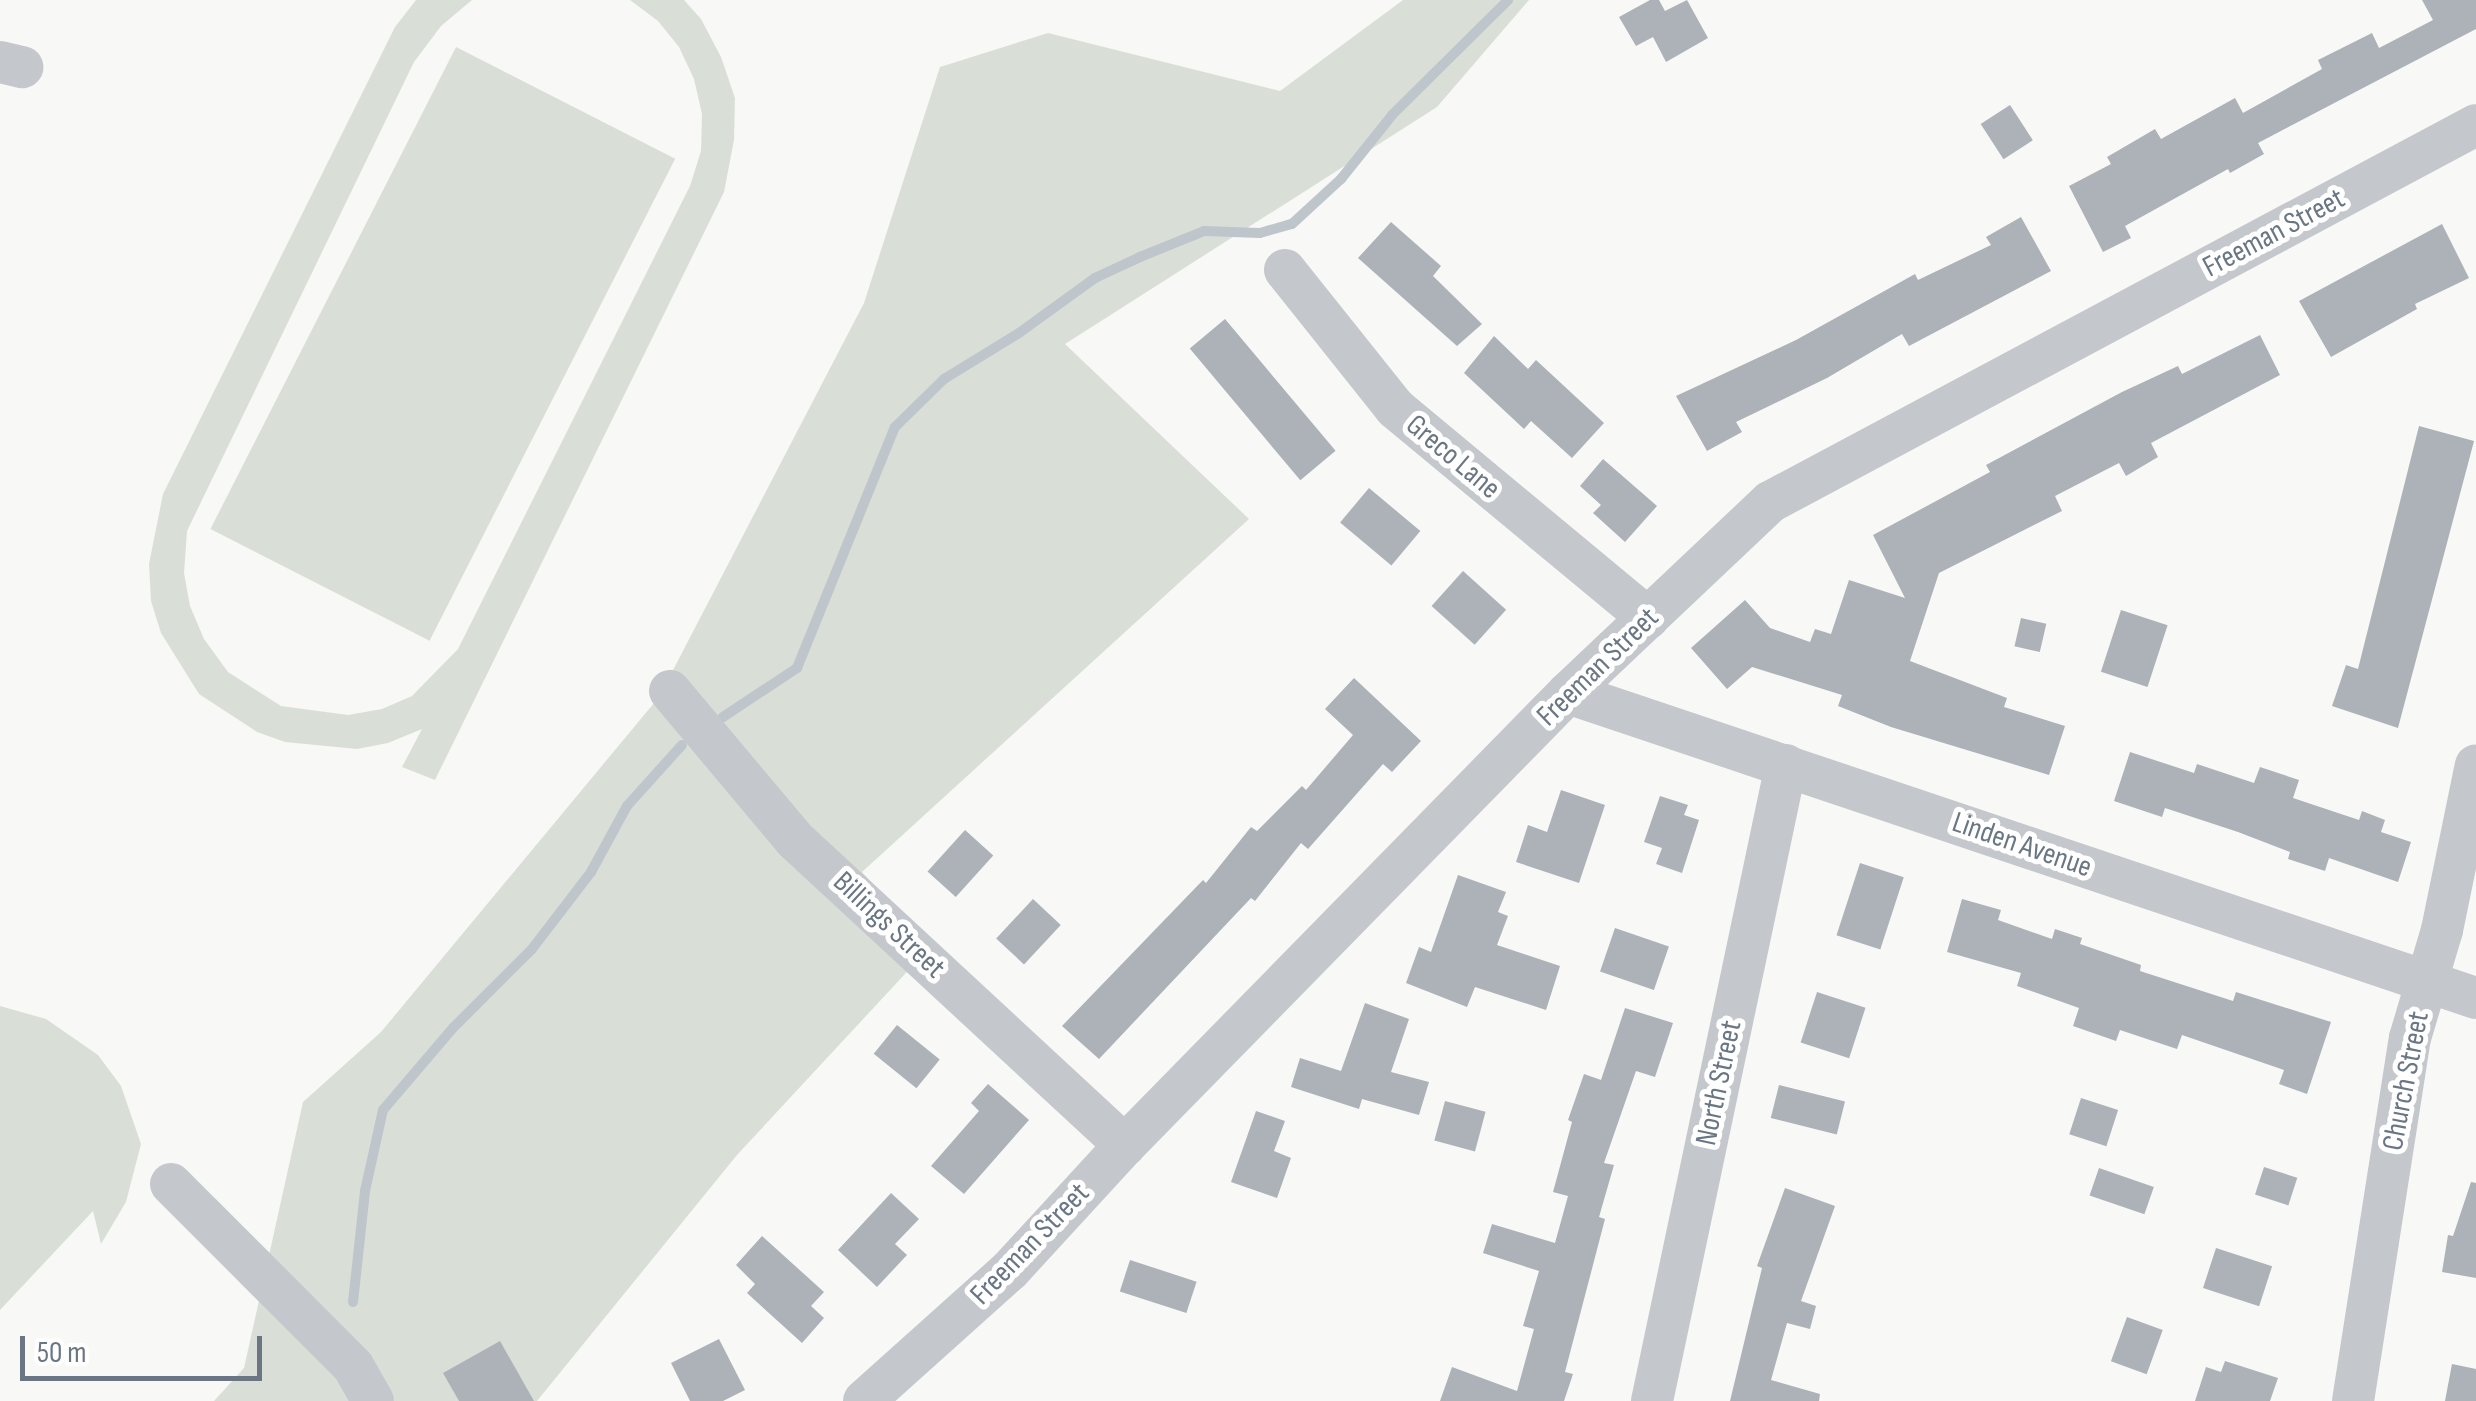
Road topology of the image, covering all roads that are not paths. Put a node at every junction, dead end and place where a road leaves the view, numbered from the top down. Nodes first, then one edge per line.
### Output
1 (2476, 125) edge
2 (1285, 270) dead end
3 (1648, 618) junction
4 (670, 690) dead end
5 (1568, 693) junction
6 (2476, 764) edge
7 (1786, 765) junction
8 (2426, 980) junction
9 (2476, 998) edge
10 (1125, 1145) junction
11 (171, 1184) dead end
12 (373, 1401) edge
13 (864, 1401) edge
14 (1652, 1401) edge
15 (2353, 1401) edge

1 - 3 street, Freeman Street
2 - 3 street, Greco Lane
3 - 5 street, Freeman Street
4 - 10 street, Billings Street
5 - 7 street, Linden Avenue
5 - 10 street, Freeman Street
6 - 8 street, Church Street
7 - 8 street, Linden Avenue
7 - 14 street, North Street
8 - 9 street, Linden Avenue
8 - 15 street, Church Street
10 - 13 street, Freeman Street
11 - 12 street

